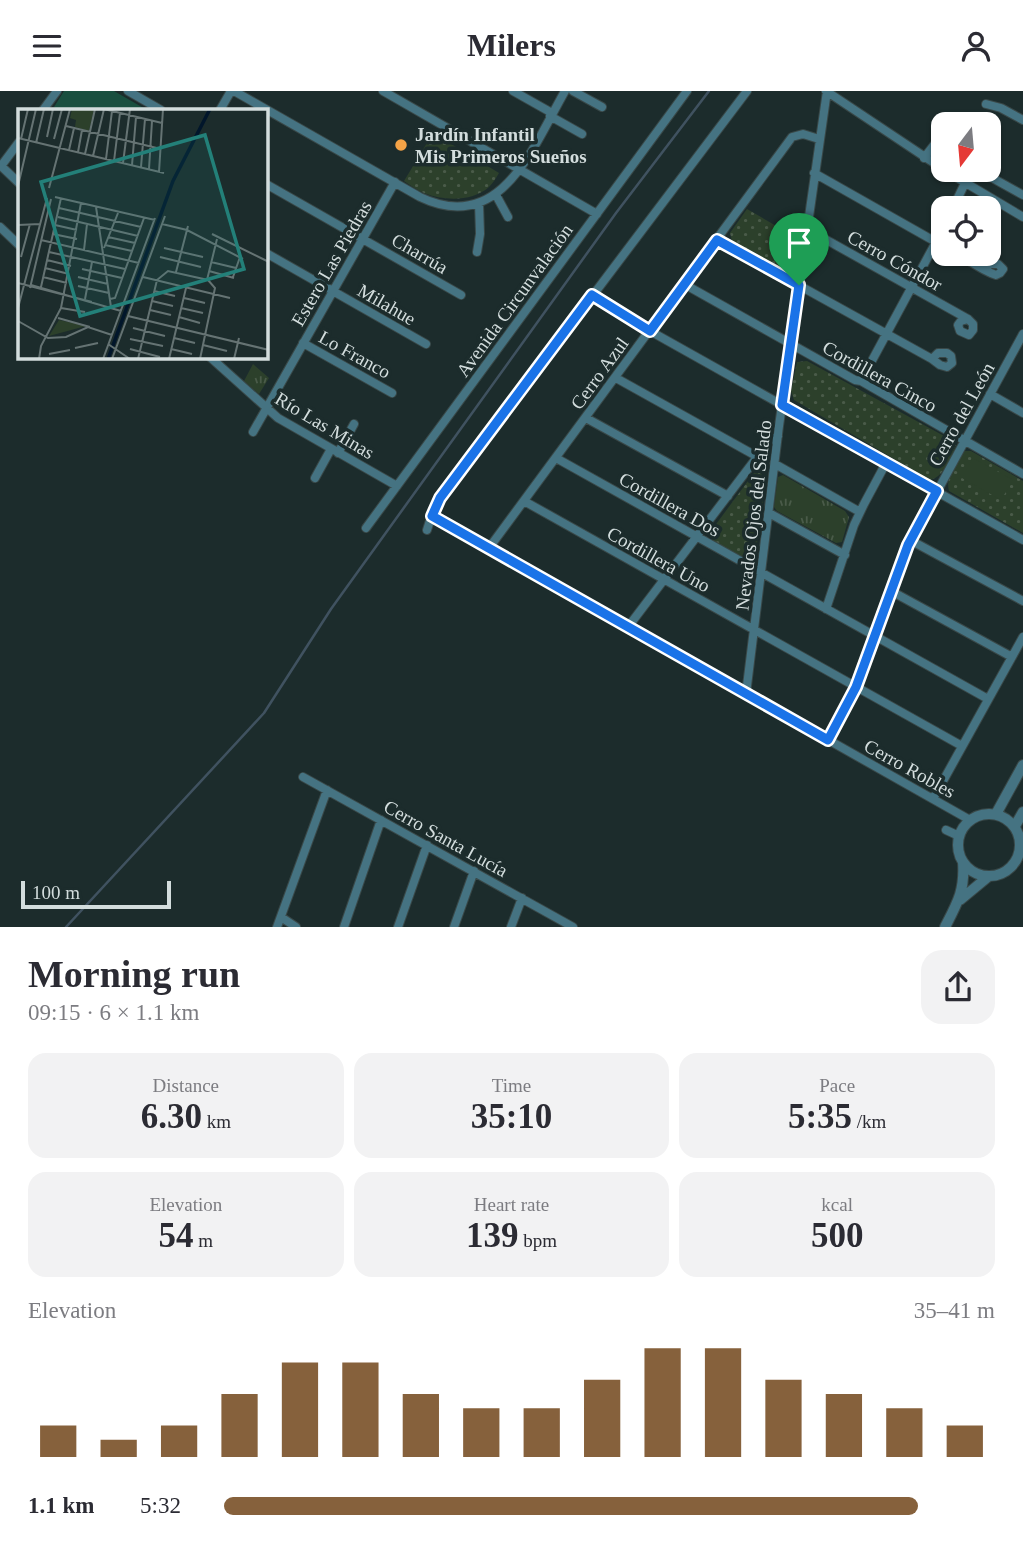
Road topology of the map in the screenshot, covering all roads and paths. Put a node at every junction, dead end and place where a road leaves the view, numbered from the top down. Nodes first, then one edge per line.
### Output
1 (57, 91) edge
2 (128, 91) edge
3 (233, 91) edge
4 (383, 91) edge
5 (513, 91) edge
6 (565, 91) edge
7 (573, 91) edge
8 (687, 91) edge
9 (747, 91) edge
10 (827, 91) edge
11 (986, 104) dead end
12 (602, 107) dead end
13 (44, 109) edge
14 (159, 109) edge
15 (221, 109) edge
16 (265, 109) edge
17 (268, 111) edge
18 (551, 115) junction
19 (1023, 120) edge
20 (582, 134) dead end
21 (819, 139) junction
22 (18, 143) edge
23 (931, 148) edge
24 (924, 157) junction
25 (931, 161) edge
26 (1, 166) edge
27 (520, 169) junction
28 (814, 173) junction
29 (18, 182) edge
30 (395, 182) junction
31 (1000, 182) edge
32 (965, 183) joint
33 (268, 185) edge
34 (496, 195) junction
35 (1023, 195) edge
36 (959, 196) edge
37 (479, 203) junction
38 (597, 214) junction
39 (508, 217) dead end
40 (1023, 217) edge
41 (0, 227) edge
42 (807, 229) junction
43 (362, 239) junction
44 (931, 239) edge
45 (717, 240) junction
46 (18, 244) edge
47 (477, 252) dead end
48 (268, 254) edge
49 (931, 258) edge
50 (684, 284) junction
51 (799, 285) junction
52 (912, 288) junction
53 (333, 291) junction
54 (461, 295) dead end
55 (592, 295) junction
56 (968, 319) dead end
57 (650, 331) junction
58 (887, 334) junction
59 (1023, 334) edge
60 (303, 343) junction
61 (426, 344) dead end
62 (791, 344) junction
63 (1014, 351) junction
64 (1023, 356) edge
65 (932, 359) dead end
66 (221, 361) edge
67 (616, 378) junction
68 (861, 381) junction
69 (392, 393) dead end
70 (990, 394) junction
71 (782, 405) junction
72 (266, 409) junction
73 (1023, 413) edge
74 (586, 418) junction
75 (354, 424) dead end
76 (253, 432) dead end
77 (778, 436) junction
78 (964, 441) junction
79 (335, 451) junction
80 (758, 457) junction
81 (556, 458) junction
82 (886, 463) junction
83 (775, 464) junction
84 (1023, 474) edge
85 (315, 478) dead end
86 (397, 486) junction
87 (937, 491) junction
88 (728, 496) junction
89 (524, 501) junction
90 (860, 512) junction
91 (769, 513) junction
92 (432, 516) junction
93 (366, 528) dead end
94 (427, 530) dead end
95 (697, 537) junction
96 (910, 540) junction
97 (1023, 540) edge
98 (489, 548) junction
99 (845, 555) junction
100 (761, 573) junction
101 (664, 580) junction
102 (891, 591) junction
103 (1023, 601) edge
104 (827, 609) junction
105 (628, 627) junction
106 (754, 630) junction
107 (874, 636) junction
108 (1023, 636) edge
109 (1012, 657) junction
110 (856, 687) junction
111 (747, 694) junction
112 (988, 699) junction
113 (828, 740) junction
114 (962, 747) junction
115 (1023, 765) edge
116 (303, 776) dead end
117 (327, 790) junction
118 (933, 799) junction
119 (1023, 812) edge
120 (996, 814) junction
121 (381, 820) junction
122 (970, 820) junction
123 (1015, 826) junction
124 (946, 830) dead end
125 (959, 836) junction
126 (427, 845) junction
127 (963, 862) junction
128 (474, 871) junction
129 (989, 876) junction
130 (522, 898) junction
131 (959, 901) junction
132 (281, 917) junction
133 (569, 925) edge
134 (277, 926) edge
135 (296, 926) edge
136 (344, 926) edge
137 (398, 926) edge
138 (454, 926) edge
139 (511, 926) edge
140 (945, 926) edge

1 - 13 street
2 - 14 street
3 - 15 street
3 - 16 street
4 - 27 street
5 - 18 street
6 - 18 street
7 - 12 street
8 - 38 street, Avenida Circunvalación
9 - 55 street
10 - 21 street, Nevados Ojos del Salado
10 - 24 street
11 - 19 street
17 - 30 street
18 - 20 street
18 - 27 street
21 - 28 street, Nevados Ojos del Salado
21 - 45 street, Cerro Azul
22 - 26 street
23 - 24 street
24 - 25 street
26 - 29 street
27 - 34 street
27 - 38 street
28 - 42 street, Nevados Ojos del Salado
28 - 44 street
30 - 37 street
30 - 43 street, Estero Las Piedras
31 - 35 street
32 - 36 street
32 - 40 street
33 - 43 street, Charrúa
34 - 37 street
34 - 39 street
37 - 47 street
38 - 86 street, Avenida Circunvalación
41 - 46 street
42 - 51 street, Nevados Ojos del Salado
42 - 52 street, Cerro Cóndor
43 - 53 street, Estero Las Piedras
43 - 54 street, Charrúa
45 - 50 street, Cerro Azul
45 - 51 street
48 - 53 street, Milahue
49 - 52 street
50 - 57 street, Cerro Azul
50 - 62 street, Cordillera Cinco
51 - 58 street
51 - 62 street, Nevados Ojos del Salado
52 - 56 street, Cerro Cóndor
52 - 58 street
53 - 60 street, Estero Las Piedras
53 - 61 street, Milahue
55 - 57 street
55 - 92 street
57 - 67 street, Cerro Azul
57 - 71 street
58 - 65 street
58 - 68 street
59 - 63 street, Cerro del León
60 - 69 street, Lo Franco
60 - 72 street, Estero Las Piedras
62 - 68 street, Cordillera Cinco
62 - 71 street, Nevados Ojos del Salado
63 - 64 street
63 - 70 street, Cerro del León
66 - 72 street, Río Las Minas
67 - 74 street, Cerro Azul
67 - 80 street
68 - 78 street, Cordillera Cinco
70 - 73 street
70 - 78 street, Cerro del León
71 - 77 street, Nevados Ojos del Salado
71 - 82 street
72 - 76 street, Estero Las Piedras
72 - 79 street, Río Las Minas
74 - 81 street, Cerro Azul
74 - 88 street
75 - 79 street
77 - 80 street
77 - 83 street, Nevados Ojos del Salado
78 - 84 street, Cordillera Cinco
78 - 87 street, Cerro del León
79 - 85 street
79 - 86 street, Río Las Minas
80 - 88 street
81 - 89 street, Cerro Azul
81 - 95 street, Cordillera Dos
82 - 87 street
82 - 90 street
83 - 90 street
83 - 91 street, Nevados Ojos del Salado
86 - 93 street, Avenida Circunvalación
87 - 96 street, Cerro del León
87 - 97 street
88 - 95 street
89 - 98 street, Cerro Azul
89 - 101 street, Cordillera Uno
90 - 99 street
91 - 99 street
91 - 100 street, Nevados Ojos del Salado
92 - 94 street
92 - 98 street, Cerro Robles
95 - 100 street, Cordillera Dos
95 - 101 street
96 - 102 street, Cerro del León
96 - 103 street
98 - 105 street, Cerro Robles
99 - 104 street
100 - 104 street, Cordillera Dos
100 - 106 street, Nevados Ojos del Salado
101 - 105 street
101 - 106 street, Cordillera Uno
102 - 107 street, Cerro del León
102 - 109 street
104 - 107 street, Cordillera Dos
105 - 111 street, Cerro Robles
106 - 110 street, Cordillera Uno
106 - 111 street, Nevados Ojos del Salado
107 - 110 street, Cerro del León
107 - 112 street, Cordillera Dos
108 - 109 street
109 - 112 street
110 - 113 street, Cerro del León
110 - 114 street, Cordillera Uno
111 - 113 street, Cerro Robles
112 - 114 street
113 - 118 street, Cerro Robles
114 - 118 street
115 - 120 street
116 - 117 street, Cerro Santa Lucía
117 - 121 street, Cerro Santa Lucía
117 - 132 street
118 - 122 street, Cerro Robles
119 - 123 street
120 - 122 street
120 - 123 street
121 - 126 street, Cerro Santa Lucía
121 - 136 street
122 - 125 street
123 - 129 street
124 - 125 street, Cerro Robles
125 - 127 street
126 - 128 street, Cerro Santa Lucía
126 - 137 street
127 - 129 street
127 - 131 street
128 - 130 street, Cerro Santa Lucía
128 - 138 street
129 - 131 street
130 - 133 street, Cerro Santa Lucía
130 - 139 street
131 - 140 street
132 - 134 street
132 - 135 street

